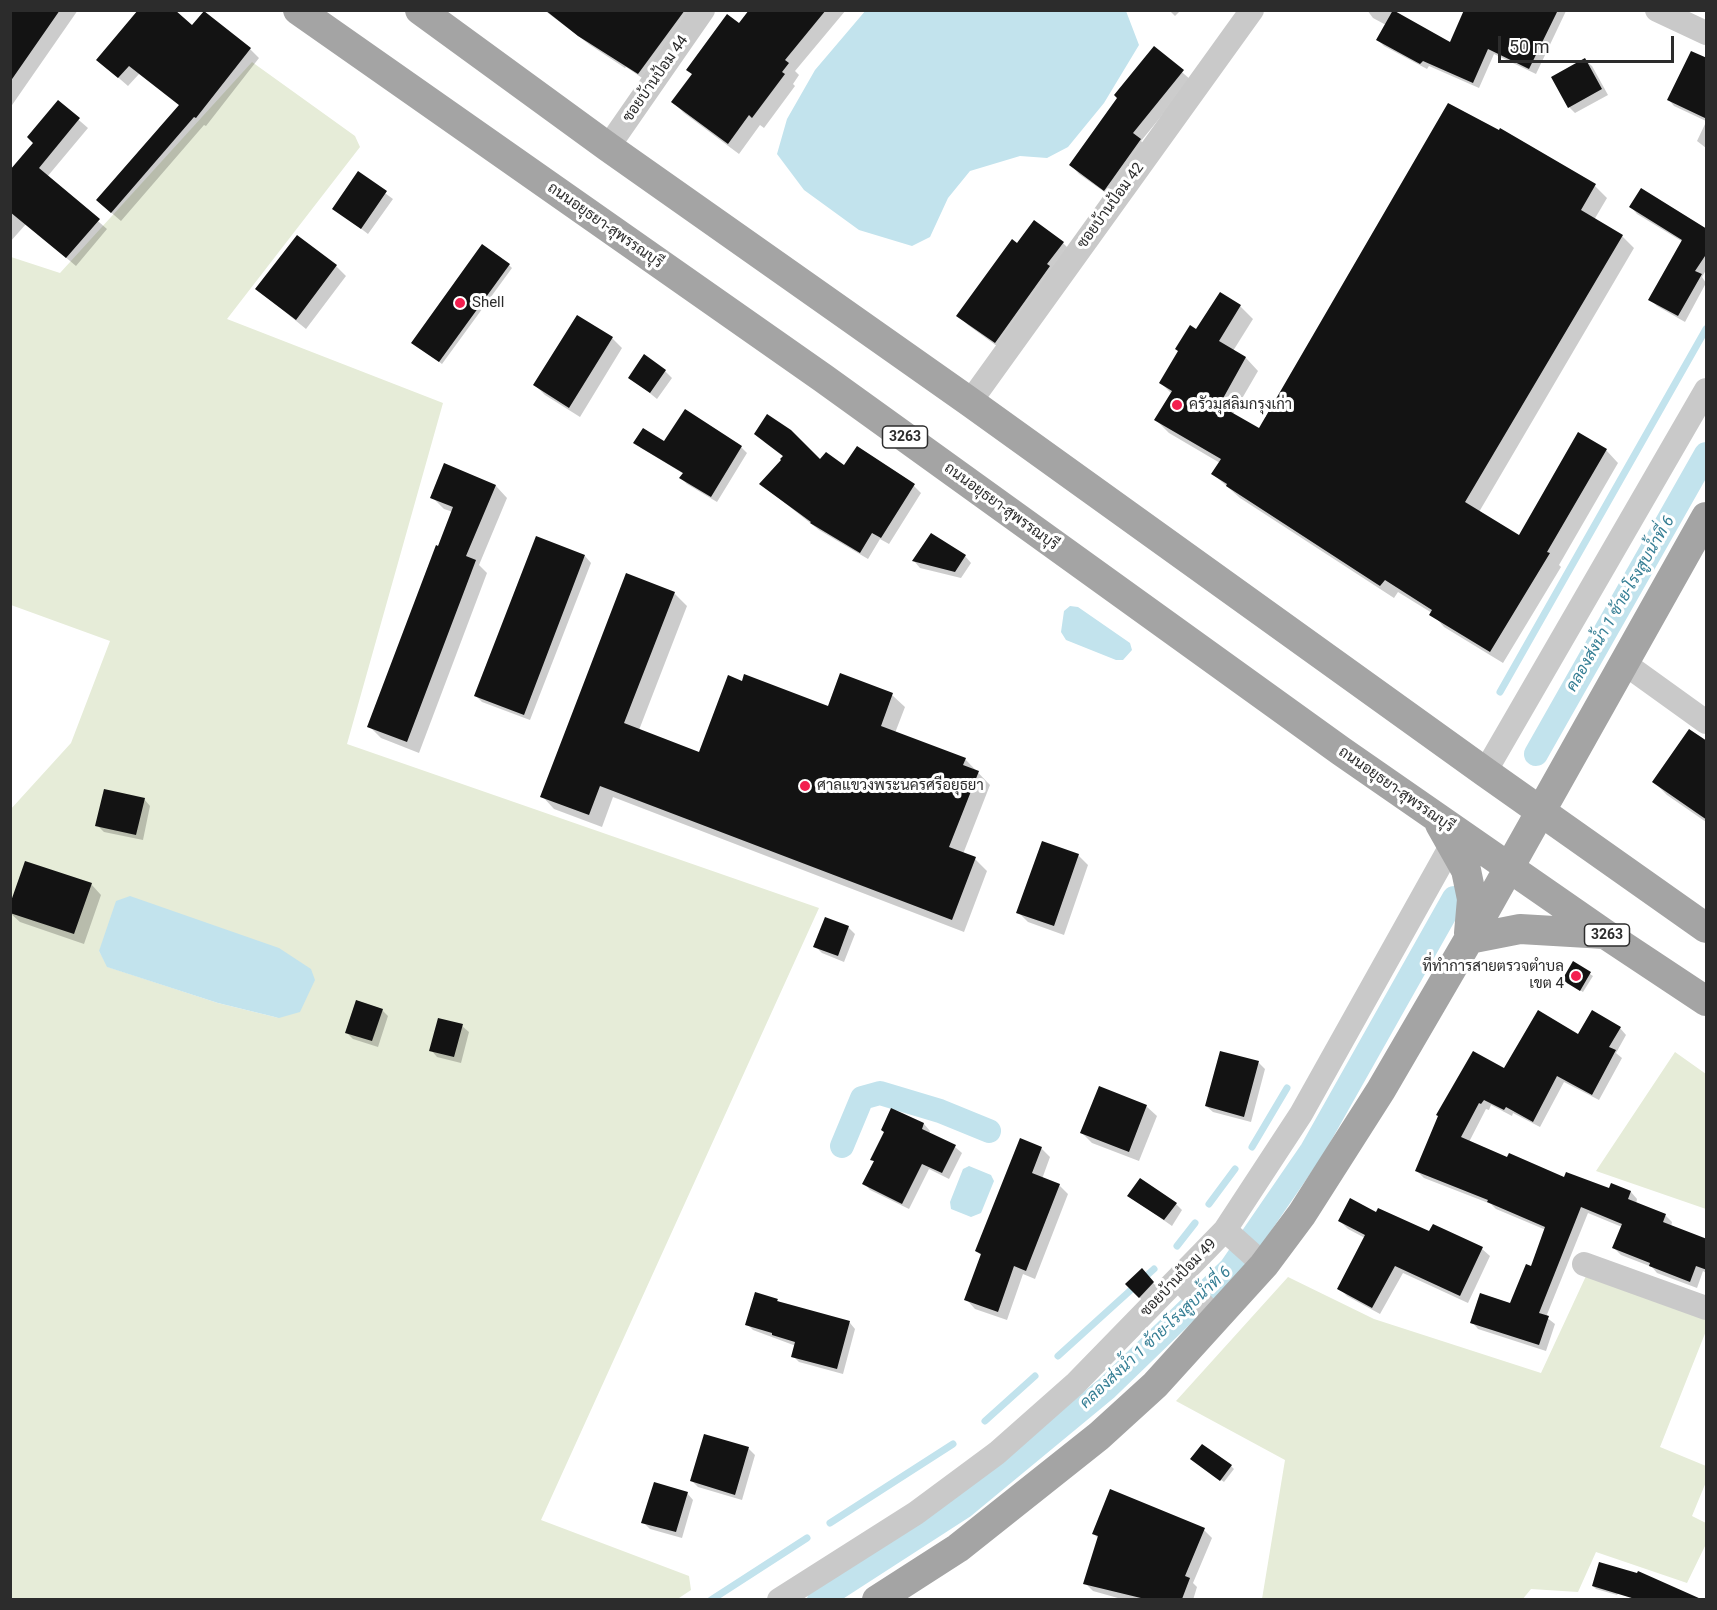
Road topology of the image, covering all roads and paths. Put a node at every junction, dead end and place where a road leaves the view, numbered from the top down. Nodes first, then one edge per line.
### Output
1 (298, 10) edge
2 (420, 10) edge
3 (703, 10) edge
4 (1252, 10) edge
5 (1657, 10) edge
6 (1707, 33) edge
7 (608, 147) junction
8 (1707, 390) edge
9 (970, 402) junction
10 (1707, 517) edge
11 (1624, 663) junction
12 (1707, 722) edge
13 (1485, 772) junction
14 (1541, 812) junction
15 (1436, 818) junction
16 (1452, 844) junction
17 (1509, 868) junction
18 (1707, 928) edge
19 (1605, 933) junction
20 (1469, 939) junction
21 (1707, 1001) edge
22 (1243, 1247) junction
23 (1584, 1264) dead end
24 (1195, 1297) junction
25 (1707, 1308) edge
26 (779, 1599) edge
27 (877, 1599) edge

1 - 15 main road, ถนนอยุธยา-สุพรรณบุรี / 3263
2 - 7 main road
3 - 7 street, ซอยบ้านป้อม 44
4 - 9 street, ซอยบ้านป้อม 42
5 - 6 street
7 - 9 main road
8 - 13 street
9 - 13 main road
10 - 11 main road
11 - 12 street
11 - 14 main road
13 - 14 main road
14 - 17 main road
14 - 18 main road
15 - 16 main road
15 - 17 main road, ถนนอยุธยา-สุพรรณบุรี / 3263
16 - 20 main road
16 - 22 street, ซอยบ้านป้อม 49
17 - 19 main road, ถนนอยุธยา-สุพรรณบุรี / 3263
17 - 20 main road
19 - 20 main road
19 - 21 main road, ถนนอยุธยา-สุพรรณบุรี / 3263
20 - 22 main road
22 - 24 main road
22 - 24 street, ซอยบ้านป้อม 49
23 - 25 street
24 - 26 street, ซอยบ้านป้อม 49
24 - 27 main road

